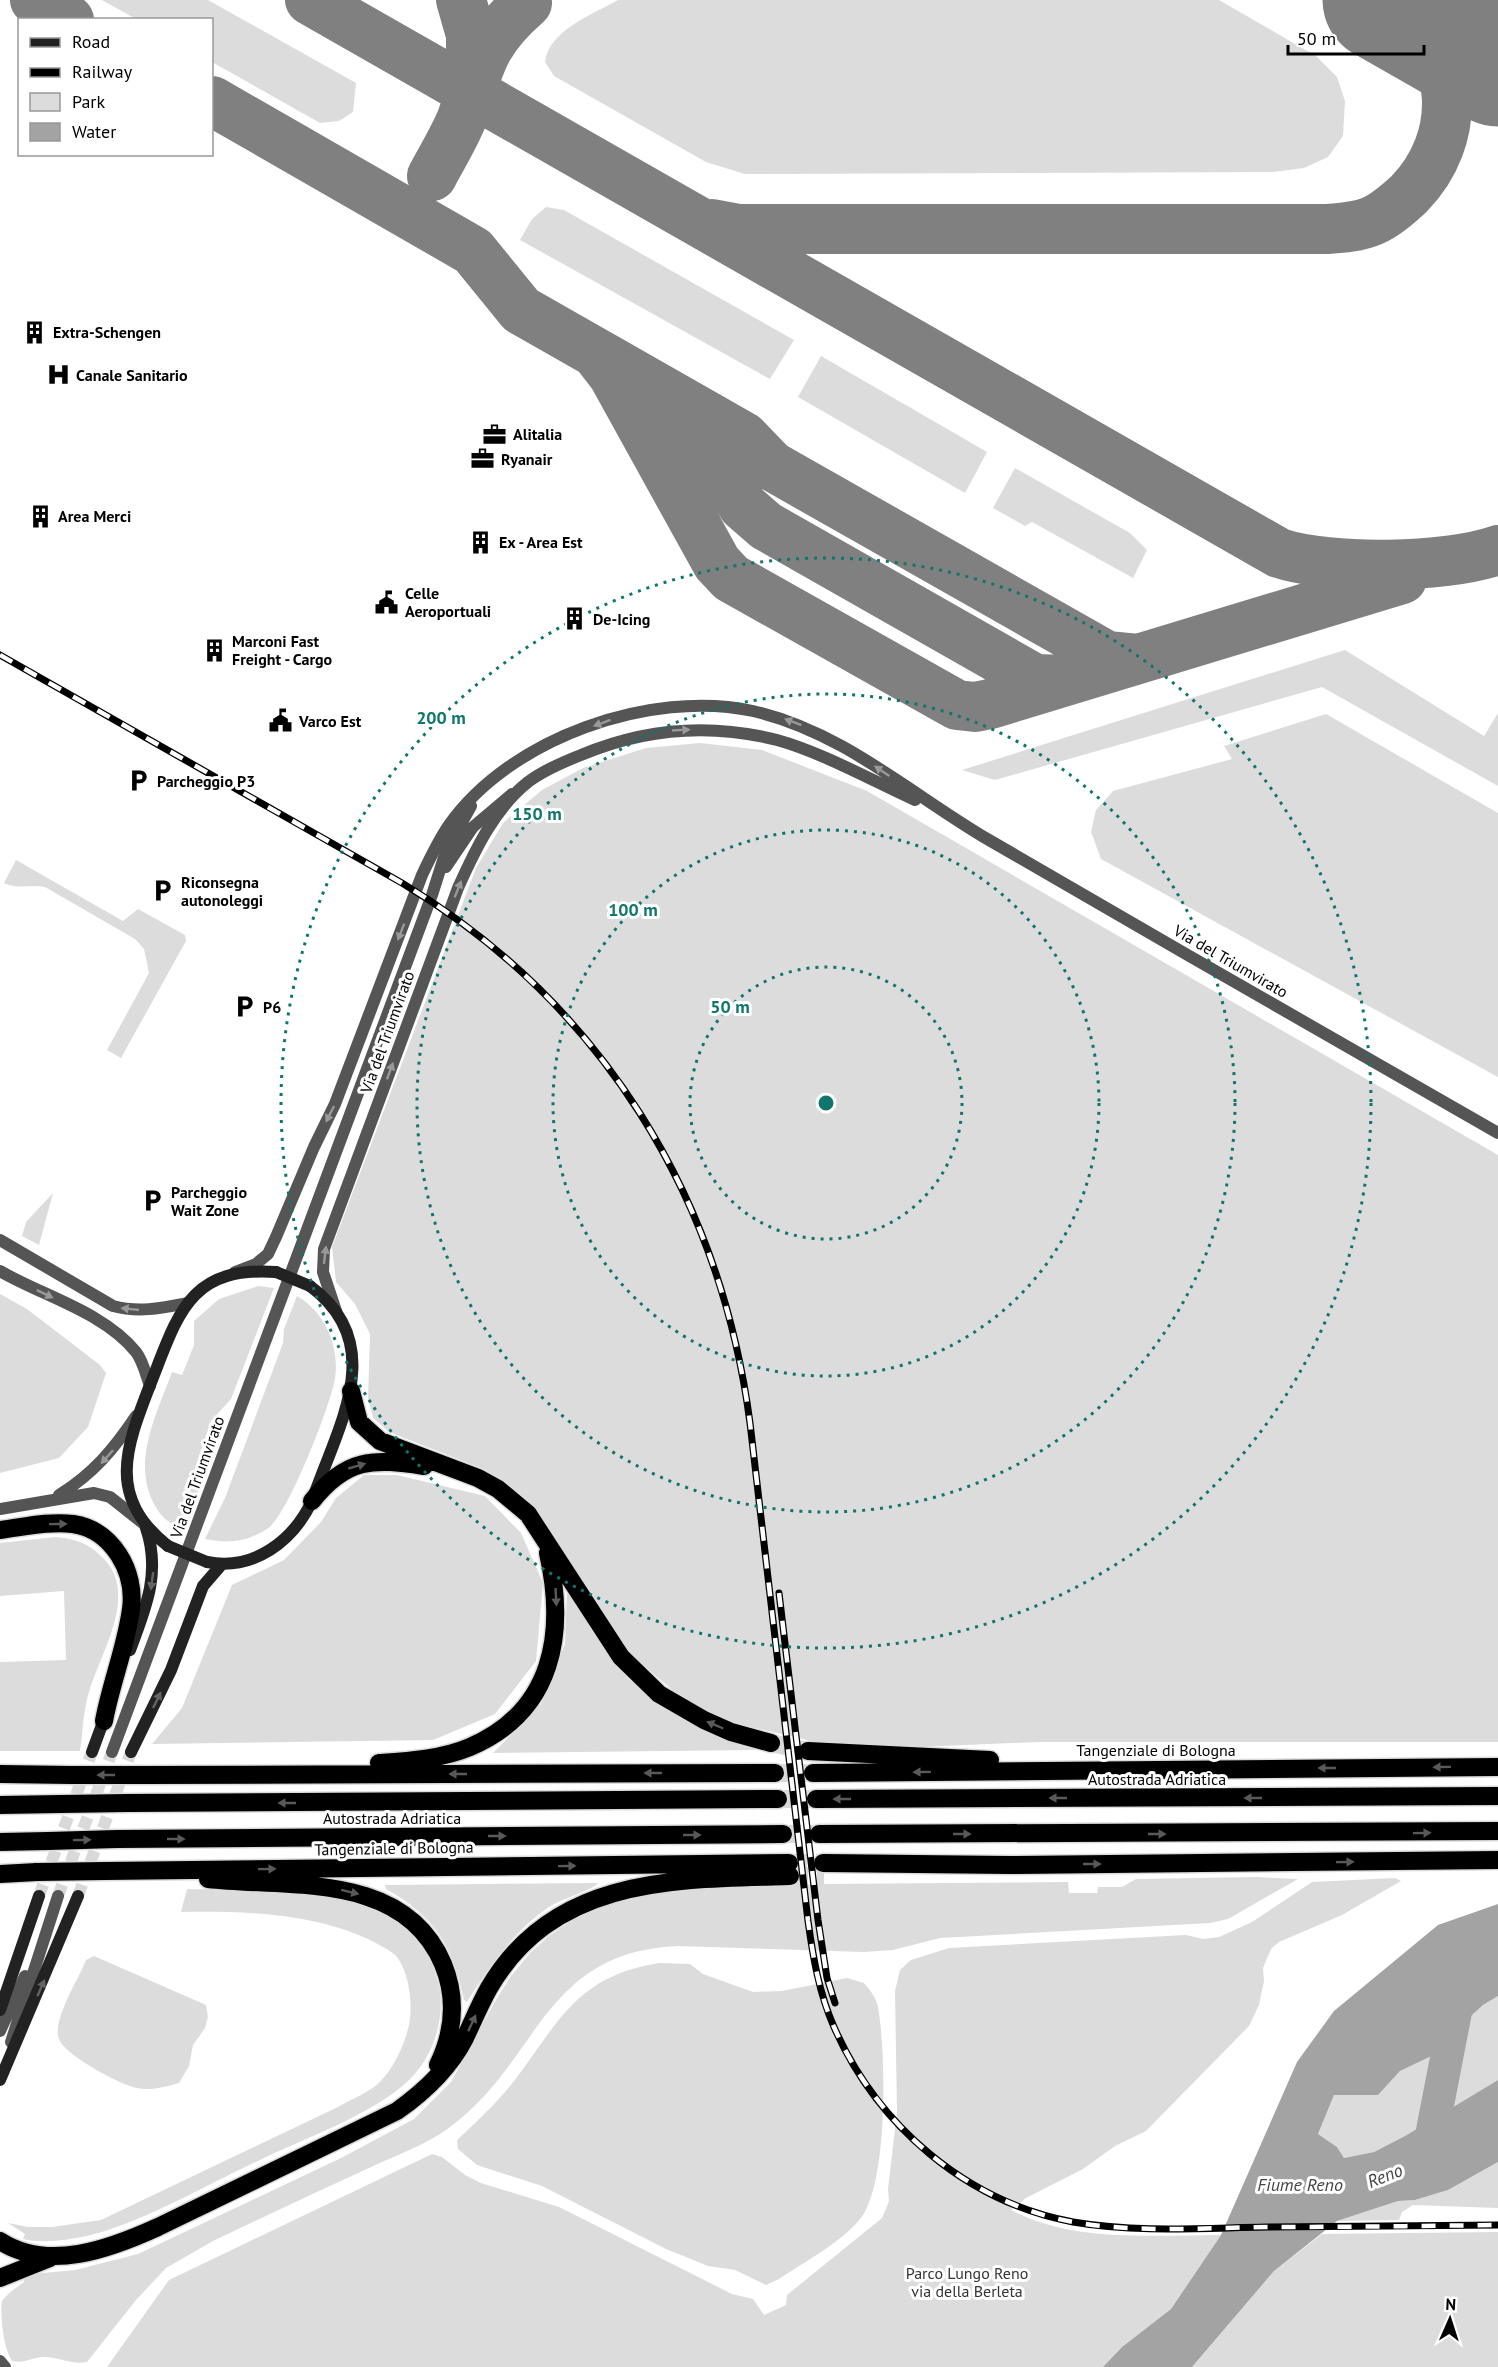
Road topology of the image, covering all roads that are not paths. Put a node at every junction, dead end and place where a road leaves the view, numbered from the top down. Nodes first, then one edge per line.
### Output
1 (528, 782) junction
2 (480, 792) junction
3 (948, 815) junction
4 (432, 895) junction
5 (1498, 1132) edge
6 (0, 1240) edge
7 (0, 1271) edge
8 (233, 1273) junction
9 (188, 1303) junction
10 (336, 1311) junction
11 (150, 1386) junction
12 (351, 1391) junction
13 (140, 1409) junction
14 (464, 1473) junction
15 (312, 1501) junction
16 (48, 1502) junction
17 (0, 1509) edge
18 (144, 1524) junction
19 (0, 1530) edge
20 (544, 1539) junction
21 (222, 1564) junction
22 (104, 1721) junction
23 (771, 1743) tunnel mouth
24 (808, 1750) tunnel mouth
25 (92, 1752) tunnel mouth
26 (112, 1752) tunnel mouth
27 (131, 1752) tunnel mouth
28 (1498, 1767) edge
29 (1187, 1769) junction
30 (0, 1773) edge
31 (775, 1773) tunnel mouth
32 (813, 1773) tunnel mouth
33 (198, 1774) junction
34 (1498, 1797) edge
35 (778, 1799) tunnel mouth
36 (816, 1799) tunnel mouth
37 (0, 1805) edge
38 (1498, 1832) edge
39 (783, 1834) tunnel mouth
40 (819, 1834) tunnel mouth
41 (0, 1842) edge
42 (1498, 1860) edge
43 (125, 1870) junction
44 (824, 1870) tunnel mouth
45 (0, 1874) edge
46 (39, 1896) tunnel mouth
47 (58, 1896) tunnel mouth
48 (78, 1896) tunnel mouth
49 (47, 1926) junction
50 (0, 2010) edge
51 (0, 2031) edge
52 (0, 2079) edge
53 (426, 2088) junction
54 (0, 2241) edge
55 (57, 2255) junction
56 (0, 2278) edge
57 (0, 2361) edge
58 (5, 2367) edge

1 -> 3 street, Via del Triumvirato
1 - 4 street, Via del Triumvirato
10 -> 1 street, Via del Triumvirato
3 -> 2 street, Via del Triumvirato
2 - 4 street, Via del Triumvirato
2 -> 8 street, Via del Triumvirato
3 - 5 street, Via del Triumvirato
4 - 26 street, Via del Triumvirato
9 -> 6 street
7 -> 11 street
8 - 9 main road, Via del Triumvirato
8 - 10 main road, Via del Triumvirato, bridge
9 - 11 main road, Via del Triumvirato
10 - 12 main road, Via del Triumvirato
11 - 13 main road, Via del Triumvirato
12 - 14 highway
12 - 15 main road, Via del Triumvirato
13 -> 16 street
13 - 18 main road, Via del Triumvirato
15 -> 14 highway
14 - 20 highway
15 - 21 main road, Via del Triumvirato
16 - 17 street
16 - 18 street
18 - 21 main road, Via del Triumvirato, bridge
18 -> 22 main road, Via del Triumvirato
19 -> 22 highway
23 -> 20 highway
20 -> 33 highway
27 -> 21 main road
22 - 25 main road, Via del Triumvirato
24 - 29 highway
28 -> 29 highway, Tangenziale di Bologna
29 -> 32 highway, Tangenziale di Bologna
33 -> 30 highway, bridge
31 -> 33 highway
34 -> 36 highway, Autostrada Adriatica
35 -> 37 highway, Autostrada Adriatica, bridge
40 -> 38 highway
41 -> 39 highway, Autostrada Adriatica, bridge
44 -> 42 highway
43 - 45 highway, Tangenziale di Bologna, bridge
43 -> 53 highway
43 - 53 highway, Tangenziale di Bologna
46 - 50 main road
47 - 49 street
52 -> 48 main road
49 - 51 street
49 - 52 street
53 - 55 highway
54 - 55 highway
55 - 56 highway
57 - 58 street

